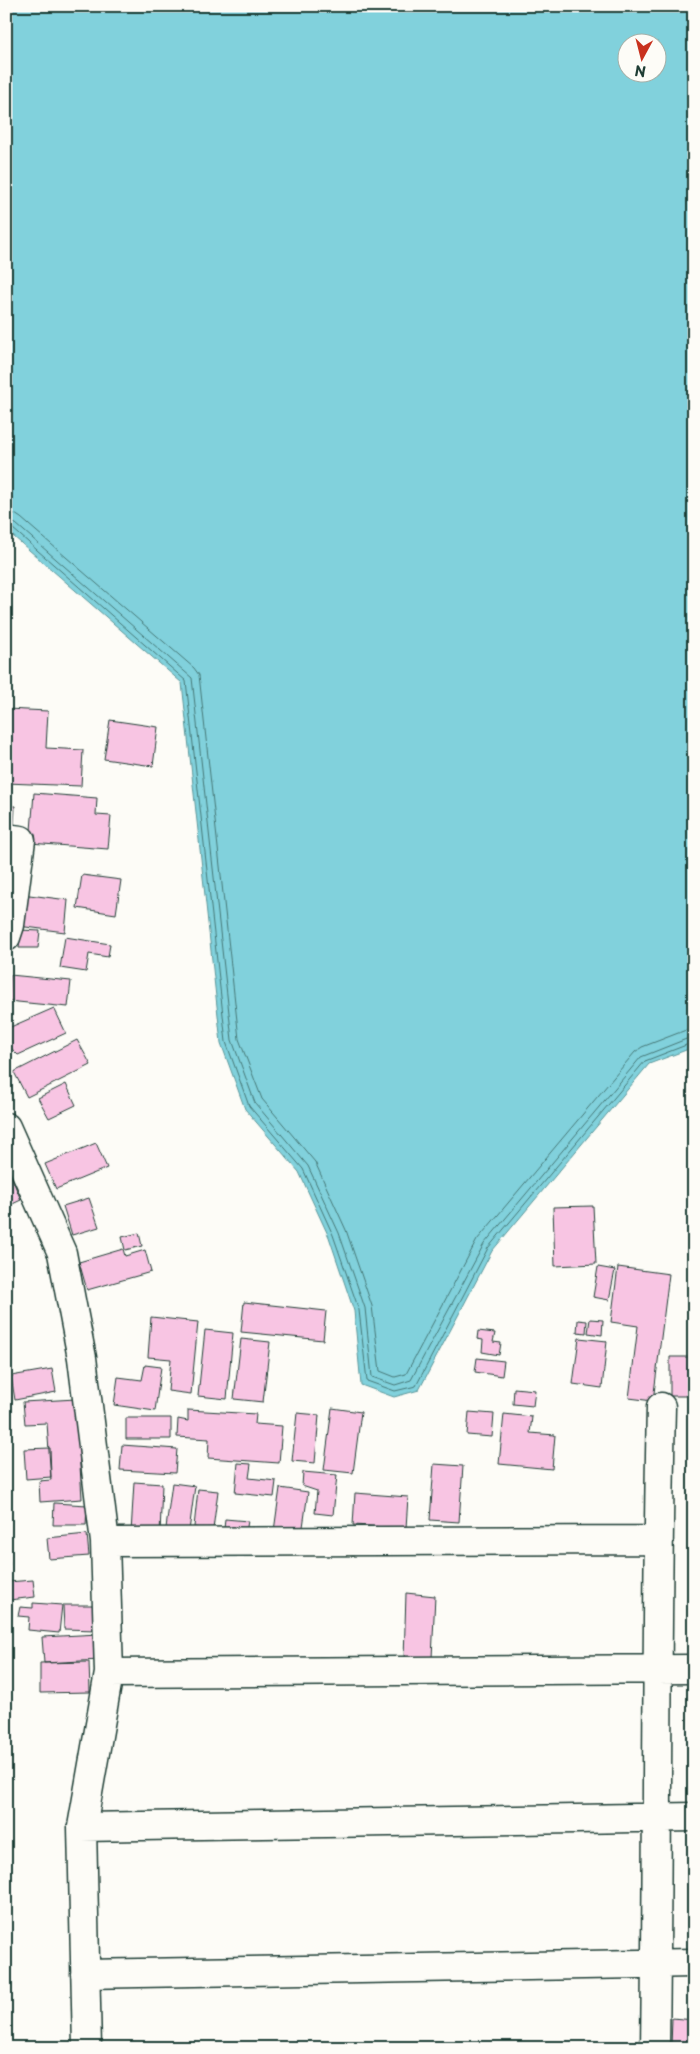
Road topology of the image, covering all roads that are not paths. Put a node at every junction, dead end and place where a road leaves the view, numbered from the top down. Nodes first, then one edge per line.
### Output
1 (6, 838) edge
2 (7, 929) edge
3 (6, 1128) edge
4 (661, 1407) dead end
5 (658, 1540) junction
6 (106, 1542) junction
7 (694, 1669) edge
8 (659, 1670) junction
9 (109, 1672) junction
10 (657, 1817) junction
11 (694, 1817) edge
12 (82, 1827) junction
13 (694, 1963) edge
14 (656, 1964) junction
15 (85, 1974) junction
16 (87, 2048) edge
17 (655, 2048) edge

1 - 2 street
3 - 6 street
4 - 5 street
5 - 6 street
5 - 8 street
6 - 9 street
7 - 8 street
8 - 9 street
8 - 10 street
9 - 12 street
10 - 11 street
10 - 12 street
10 - 14 street
12 - 15 street
13 - 14 street
14 - 15 street
14 - 17 street
15 - 16 street

